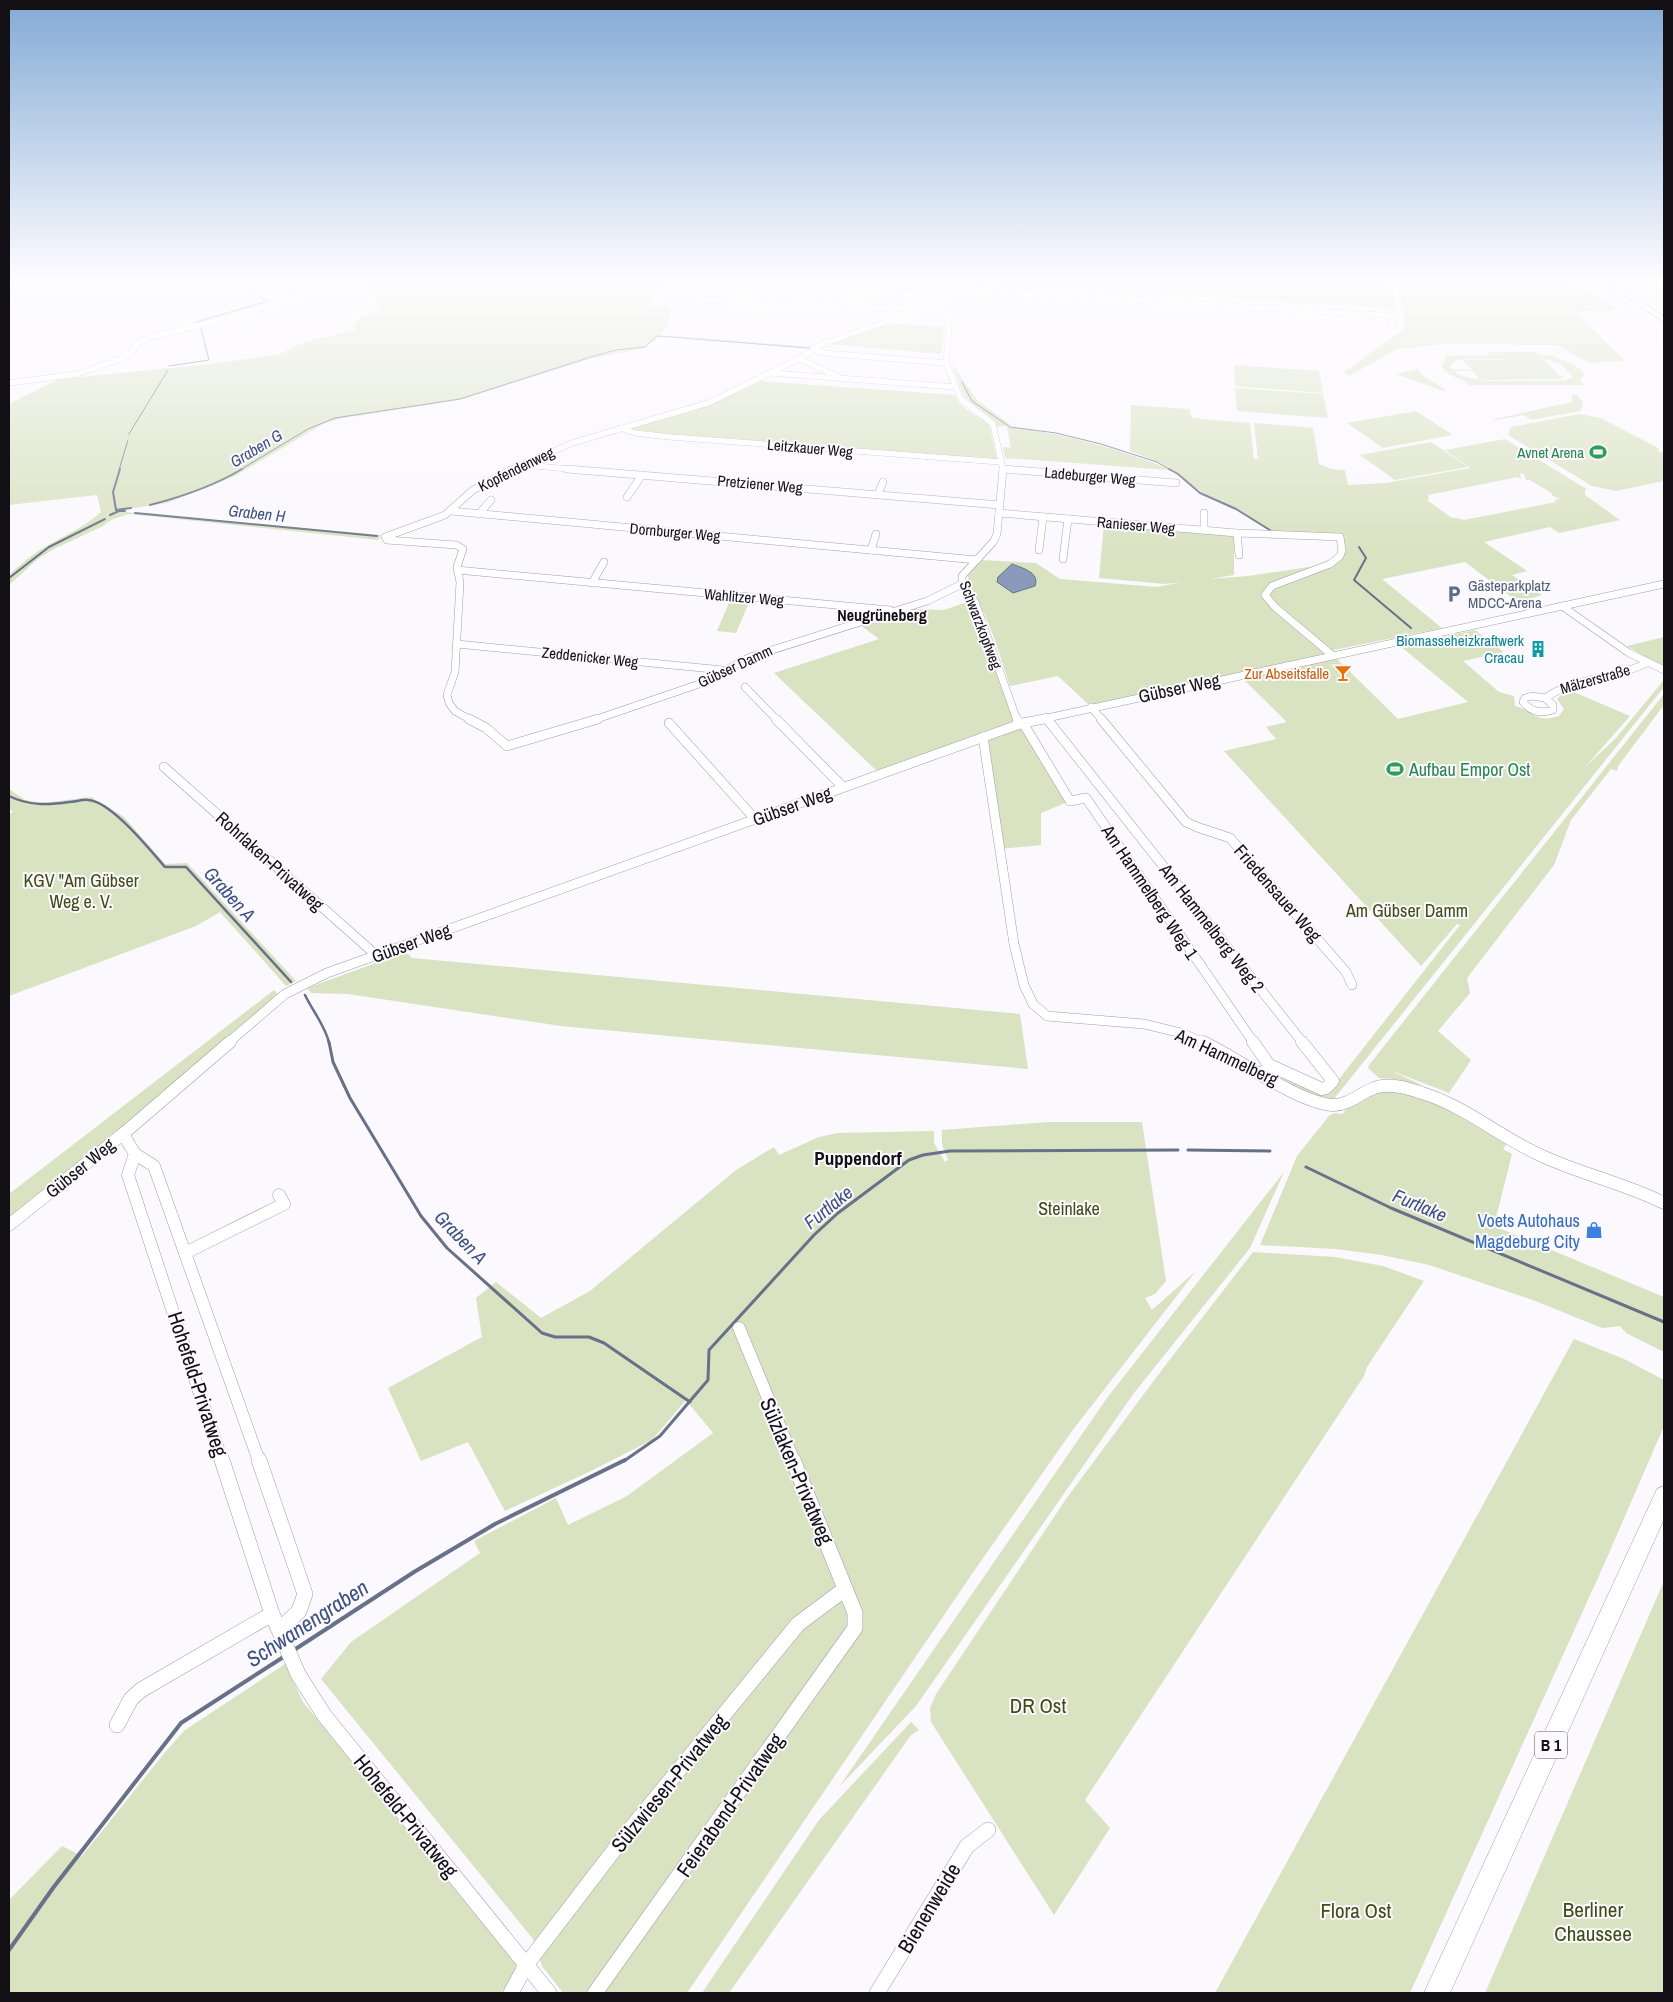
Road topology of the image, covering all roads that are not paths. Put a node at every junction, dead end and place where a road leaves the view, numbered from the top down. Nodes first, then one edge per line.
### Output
1 (90, 369) edge
2 (777, 369) edge
3 (824, 369) edge
4 (949, 369) edge
5 (770, 373) junction
6 (846, 379) junction
7 (9, 383) edge
8 (955, 387) junction
9 (620, 428) junction
10 (526, 462) junction
11 (1002, 465) junction
12 (642, 474) junction
13 (883, 482) dead end
14 (1176, 483) dead end
15 (878, 494) junction
16 (627, 497) dead end
17 (491, 500) dead end
18 (1000, 505) junction
19 (451, 511) junction
20 (999, 513) junction
21 (1204, 513) dead end
22 (479, 514) junction
23 (1043, 517) junction
24 (1068, 519) junction
25 (1204, 530) junction
26 (876, 534) dead end
27 (1237, 534) junction
28 (871, 550) junction
29 (1039, 550) dead end
30 (1239, 555) dead end
31 (1063, 559) dead end
32 (977, 560) junction
33 (604, 562) dead end
34 (457, 570) junction
35 (592, 583) junction
36 (962, 584) junction
37 (1664, 584) edge
38 (1562, 606) junction
39 (896, 611) junction
40 (457, 644) junction
41 (1332, 655) junction
42 (1647, 663) junction
43 (723, 670) junction
44 (1664, 670) edge
45 (745, 686) dead end
46 (1545, 698) dead end
47 (1090, 708) junction
48 (1046, 718) junction
49 (668, 723) dead end
50 (1021, 723) junction
51 (983, 737) junction
52 (507, 746) joint
53 (164, 767) dead end
54 (843, 787) junction
55 (755, 819) junction
56 (376, 955) junction
57 (1352, 985) dead end
58 (1266, 1069) junction
59 (123, 1134) junction
60 (135, 1154) junction
61 (279, 1195) dead end
62 (1664, 1203) edge
63 (9, 1225) edge
64 (185, 1253) junction
65 (739, 1328) dead end
66 (1664, 1496) edge
67 (845, 1589) junction
68 (855, 1613) joint
69 (272, 1614) junction
70 (282, 1635) junction
71 (117, 1725) dead end
72 (988, 1830) dead end
73 (526, 1964) junction
74 (511, 1993) edge
75 (549, 1993) edge
76 (595, 1993) edge
77 (878, 1993) edge
78 (1437, 1993) edge

1 - 7 street
2 - 5 street, Kopfendenweg
3 - 6 street
4 - 8 street, Schwarzkopfweg
5 - 6 street
5 - 9 street, Kopfendenweg
6 - 8 street
8 - 11 street, Schwarzkopfweg
9 - 10 street, Kopfendenweg
9 - 11 street, Leitzkauer Weg
10 - 12 street, Pretziener Weg
10 - 19 street, Kopfendenweg
11 - 14 street, Ladeburger Weg
11 - 18 street, Schwarzkopfweg
12 - 15 street, Pretziener Weg
12 - 16 street
13 - 15 street
15 - 18 street, Pretziener Weg
17 - 22 street
18 - 20 street, Schwarzkopfweg
19 - 22 street, Dornburger Weg
19 - 34 street, Kopfendenweg
20 - 23 street, Ranieser Weg
20 - 32 street, Schwarzkopfweg
21 - 25 street
22 - 28 street, Dornburger Weg
23 - 24 street, Ranieser Weg
23 - 29 street
24 - 25 street, Ranieser Weg
24 - 31 street
25 - 27 street, Ranieser Weg
26 - 28 street
27 - 30 street
27 - 41 street, Ranieser Weg
28 - 32 street, Dornburger Weg
32 - 36 street, Schwarzkopfweg
33 - 35 street
34 - 35 street, Wahlitzer Weg
34 - 40 street, Kopfendenweg
35 - 39 street, Wahlitzer Weg
36 - 39 street, Gübser Damm
36 - 50 street, Schwarzkopfweg
37 - 38 street, Gübser Weg
38 - 41 street, Gübser Weg
38 - 42 street
39 - 43 street, Gübser Damm
40 - 43 street, Zeddenicker Weg
40 - 52 street, Kopfendenweg
41 - 47 street, Gübser Weg
42 - 44 street
42 - 46 street, Mälzerstraße
43 - 52 street, Gübser Damm
45 - 54 street
47 - 48 street, Gübser Weg
47 - 57 street, Friedensauer Weg
48 - 50 street, Gübser Weg
48 - 58 street, Am Hammelberg Weg 2
49 - 55 street
50 - 51 street, Gübser Weg
50 - 58 street, Am Hammelberg Weg 1
51 - 54 street, Gübser Weg
51 - 58 street, Am Hammelberg
53 - 56 street, Rohrlaken-Privatweg
54 - 55 street, Gübser Weg
55 - 56 street, Gübser Weg
56 - 59 street, Gübser Weg
58 - 62 street, Am Hammelberg
59 - 60 street, Hohefeld-Privatweg
59 - 63 street, Gübser Weg
60 - 64 street, Hohefeld-Privatweg
60 - 69 street, Hohefeld-Privatweg
61 - 64 street
64 - 70 street, Hohefeld-Privatweg
65 - 67 street, Sülzlaken-Privatweg
66 - 78 main road, B 1
67 - 68 street, Sülzlaken-Privatweg
67 - 73 street, Sülzwiesen-Privatweg
68 - 76 street, Feierabend-Privatweg
69 - 70 street, Hohefeld-Privatweg
69 - 71 street
70 - 73 street, Hohefeld-Privatweg
72 - 77 street, Bienenweide
73 - 74 street, Sülzwiesen-Privatweg
73 - 75 street, Hohefeld-Privatweg

